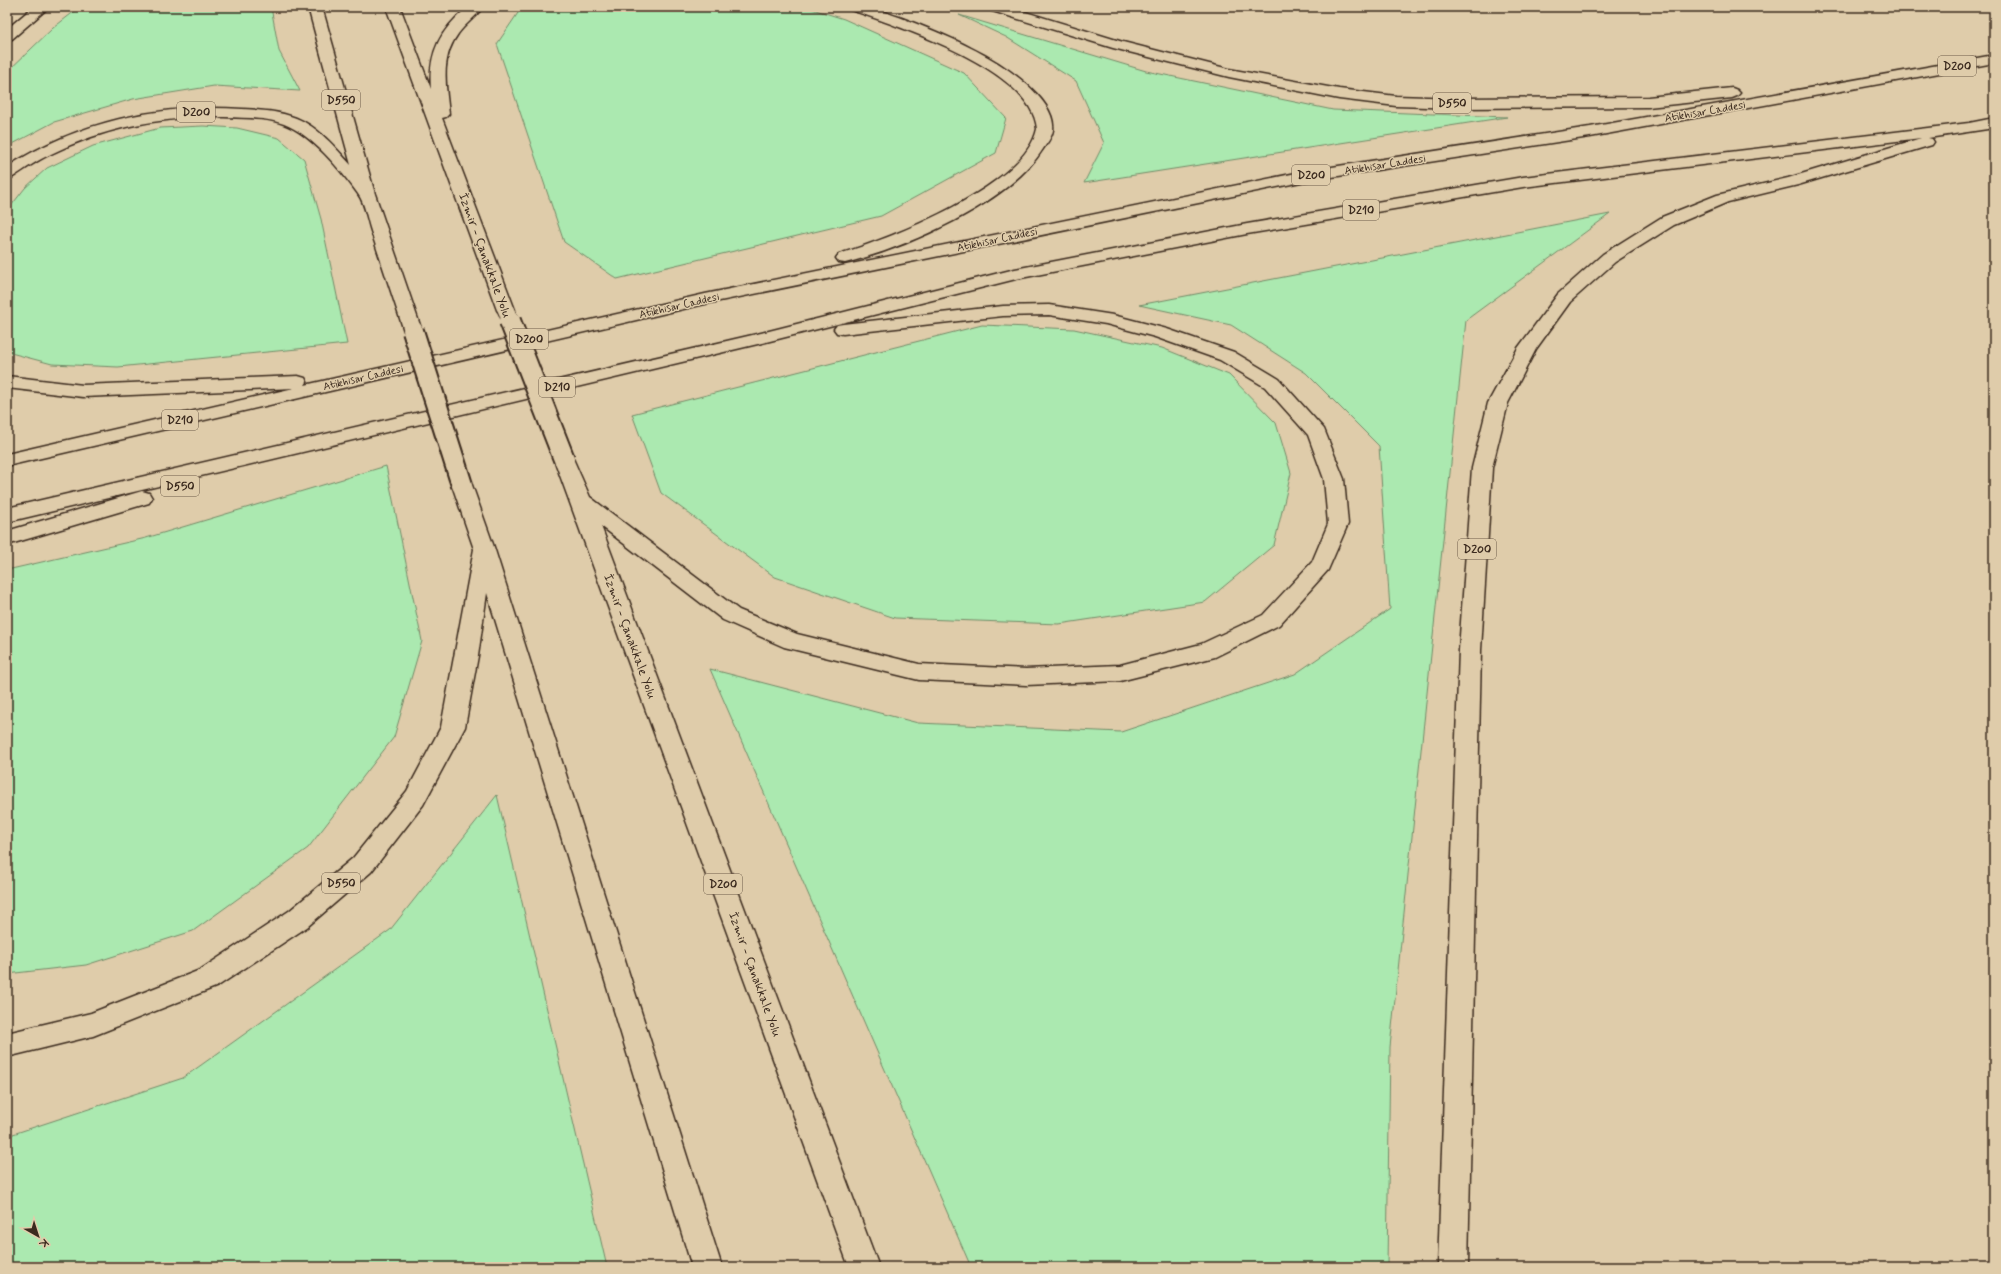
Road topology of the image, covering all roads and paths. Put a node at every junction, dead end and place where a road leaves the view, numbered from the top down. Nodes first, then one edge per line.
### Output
1 (42, 7) edge
2 (314, 7) edge
3 (393, 7) edge
4 (476, 7) edge
5 (856, 7) edge
6 (994, 7) edge
7 (7, 36) edge
8 (1994, 59) edge
9 (1921, 72) junction
10 (1994, 123) edge
11 (1969, 128) junction
12 (442, 135) junction
13 (7, 174) edge
14 (367, 194) junction
15 (705, 299) junction
16 (762, 338) junction
17 (354, 380) junction
18 (7, 382) edge
19 (352, 435) junction
20 (7, 460) edge
21 (581, 501) junction
22 (7, 515) edge
23 (7, 538) edge
24 (484, 547) junction
25 (7, 1045) edge
26 (707, 1267) edge
27 (864, 1267) edge
28 (1453, 1267) edge

1 - 7 highway
2 - 14 highway, D550
3 - 12 highway, İzmir - Çanakkale Yolu / D200
4 - 12 highway
5 - 15 highway
6 - 9 highway, D550
8 - 9 highway, Atikhisar Caddesi / D200
9 - 15 highway, Atikhisar Caddesi / D200
10 - 11 highway, D200
11 - 16 highway, D210
11 - 28 highway, D200
12 - 21 highway, İzmir - Çanakkale Yolu / D200, bridge
13 - 14 highway, D200
14 - 24 highway, D200, bridge
15 - 17 highway, Atikhisar Caddesi / D200
16 - 19 highway, D210
16 - 21 highway
17 - 18 highway, D200
17 - 20 highway, Atikhisar Caddesi / D210
19 - 22 highway, D210
19 - 23 highway, D550
21 - 27 highway, İzmir - Çanakkale Yolu / D200
24 - 25 highway, D550
24 - 26 highway, D200

